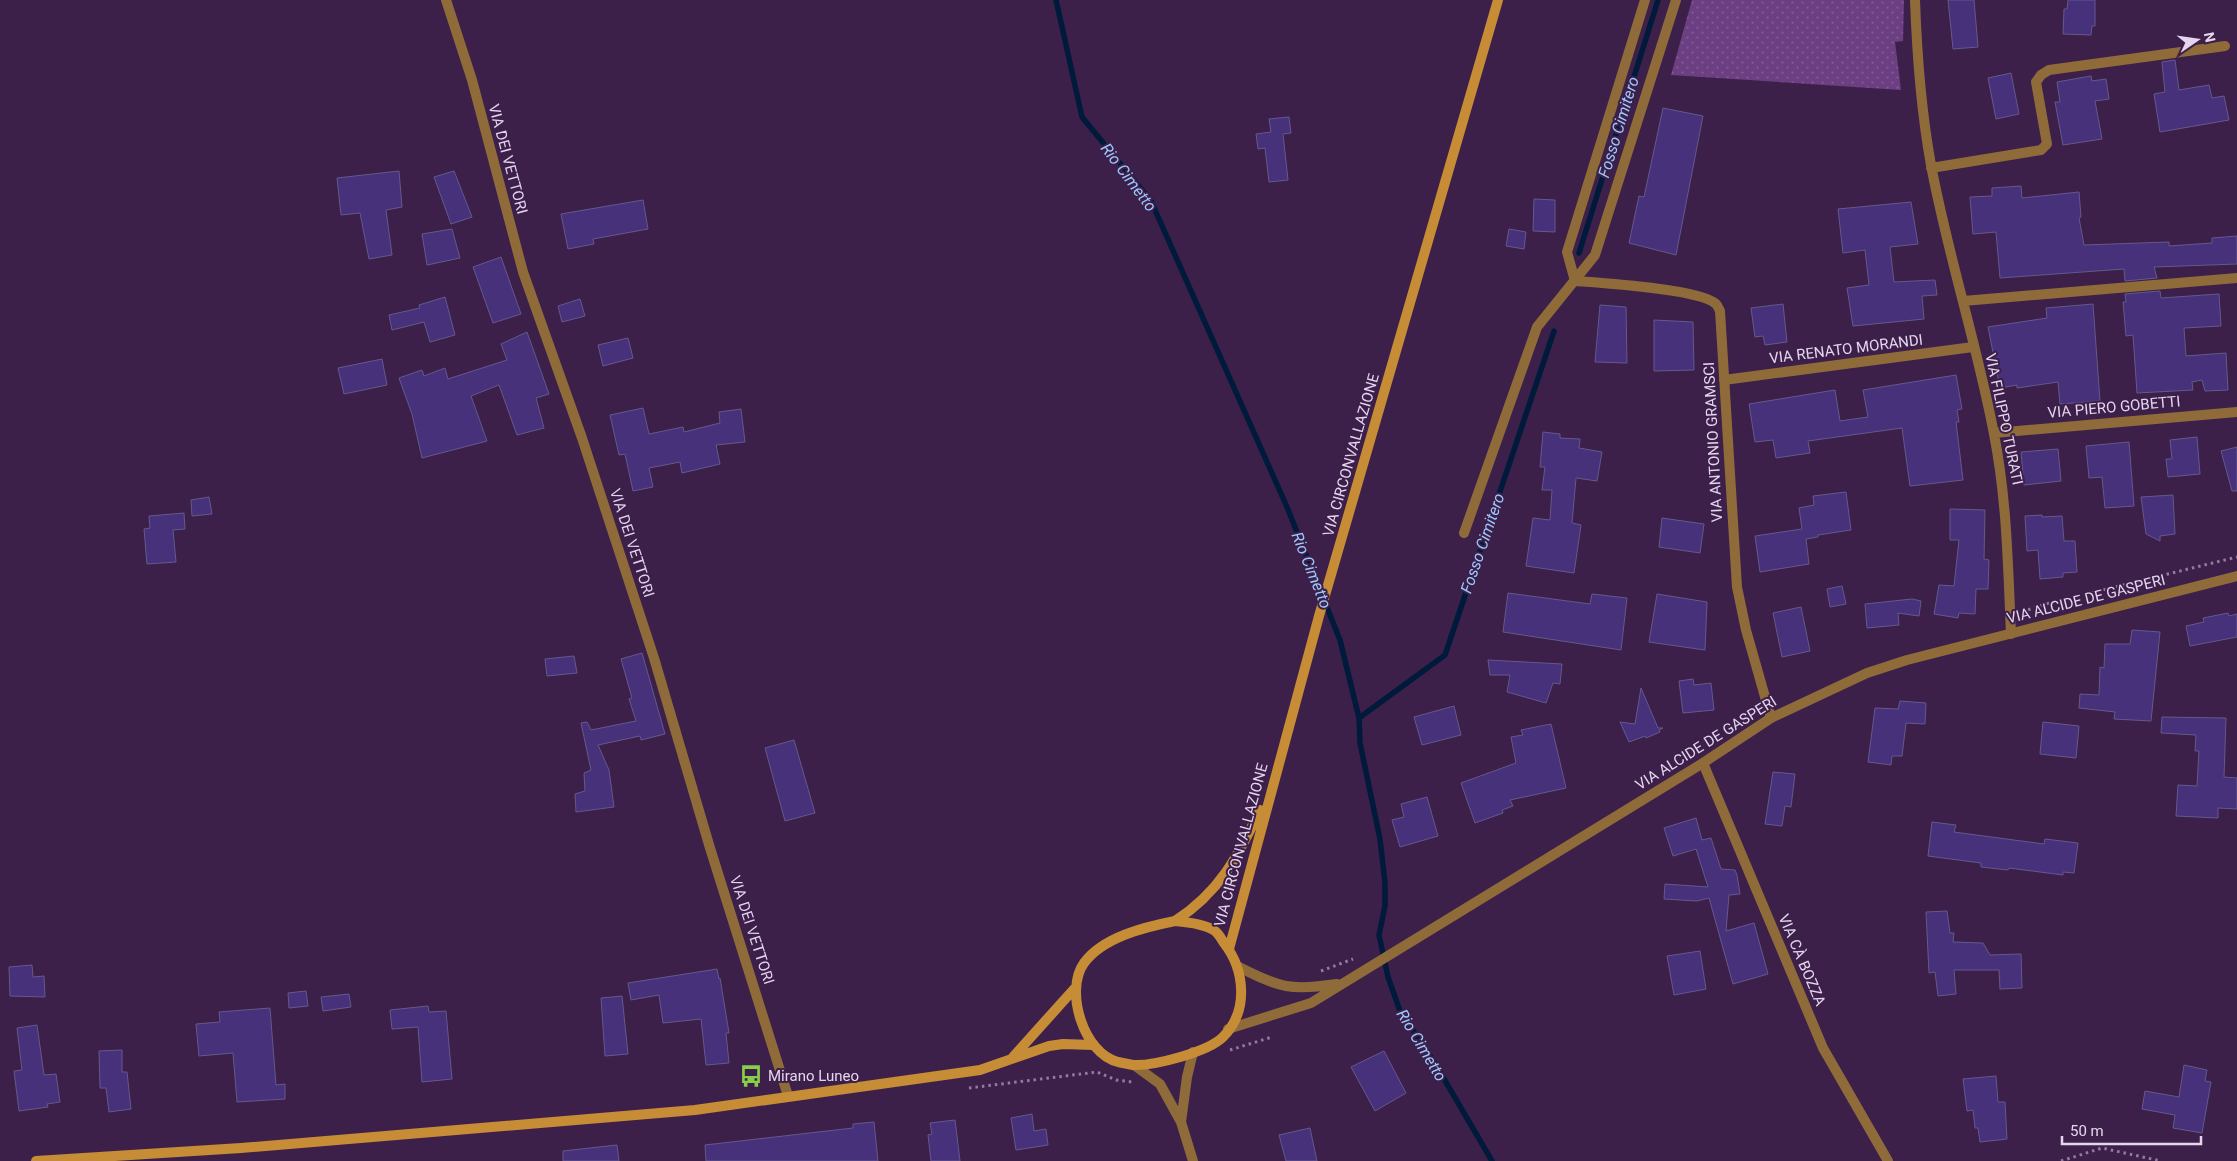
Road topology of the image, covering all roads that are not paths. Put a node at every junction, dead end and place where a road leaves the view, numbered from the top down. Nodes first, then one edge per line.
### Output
1 (446, 0) edge
2 (1498, 0) edge
3 (1645, 0) edge
4 (1676, 0) edge
5 (1915, 0) edge
6 (2224, 46) dead end
7 (1932, 168) junction
8 (2237, 278) edge
9 (1576, 281) junction
10 (1963, 301) junction
11 (1973, 347) junction
12 (1724, 380) junction
13 (2237, 412) edge
14 (1994, 433) junction
15 (1464, 534) dead end
16 (2237, 576) edge
17 (2011, 634) junction
18 (1771, 718) junction
19 (1703, 763) junction
20 (1272, 786) junction
21 (1175, 920) junction
22 (1228, 949) junction
23 (1239, 967) junction
24 (1340, 984) junction
25 (1075, 988) junction
26 (1228, 1029) junction
27 (1093, 1045) junction
28 (1193, 1052) junction
29 (1012, 1058) junction
30 (1134, 1065) junction
31 (788, 1096) junction
32 (1182, 1122) junction
33 (36, 1161) edge
34 (1193, 1161) edge
35 (1888, 1161) edge

1 - 31 street, VIA DEI VETTORI
2 - 20 main road, VIA CIRCONVALLAZIONE
3 - 9 street
4 - 9 street
5 - 7 street, VIA FILIPPO TURATI
6 - 7 street
7 - 10 street, VIA FILIPPO TURATI
8 - 10 street
9 - 12 street, VIA ANTONIO GRAMSCI
9 - 15 street
10 - 11 street, VIA FILIPPO TURATI
11 - 12 street, VIA RENATO MORANDI
11 - 14 street, VIA FILIPPO TURATI
12 - 18 street, VIA ANTONIO GRAMSCI
13 - 14 street, VIA PIERO GOBETTI
14 - 17 street, VIA FILIPPO TURATI
16 - 17 street, VIA ALCIDE DE GASPERI
17 - 18 street, VIA ALCIDE DE GASPERI
18 - 19 street, VIA ALCIDE DE GASPERI
19 - 24 street, VIA ALCIDE DE GASPERI
19 - 35 street, VIA CÀ BOZZA
20 - 21 main road
20 - 22 main road, VIA CIRCONVALLAZIONE
21 - 22 main road
21 - 25 main road
22 - 23 main road
23 - 24 street
23 - 26 main road
24 - 26 street, VIA ALCIDE DE GASPERI
25 - 27 main road
25 - 29 main road
26 - 28 main road
27 - 29 main road
27 - 30 main road
28 - 30 main road
28 - 32 street
29 - 31 main road
30 - 32 street
31 - 33 main road
32 - 34 street

